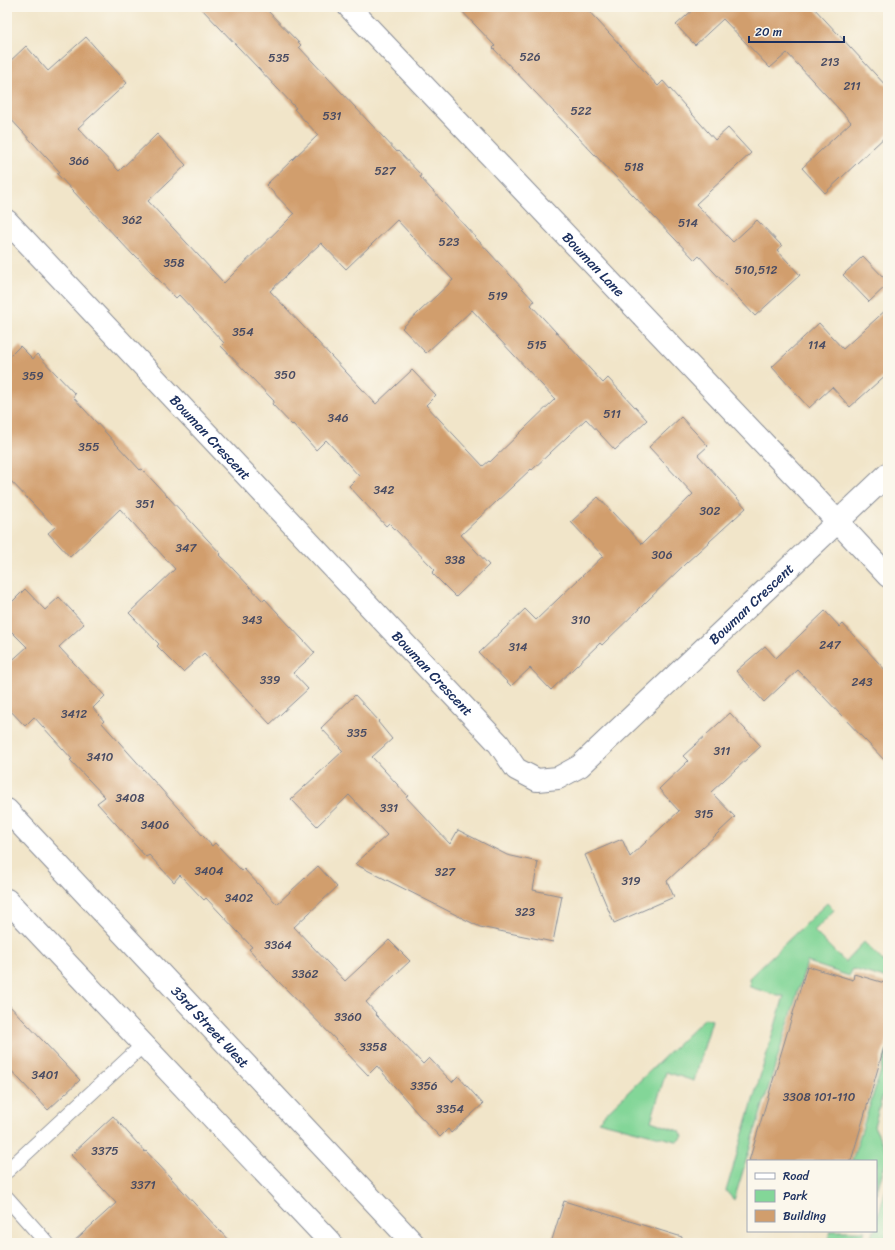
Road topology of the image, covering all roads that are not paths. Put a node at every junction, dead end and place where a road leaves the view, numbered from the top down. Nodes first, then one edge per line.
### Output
1 (350, 7) edge
2 (7, 221) edge
3 (888, 474) edge
4 (837, 521) junction
5 (888, 576) edge
6 (7, 810) edge
7 (7, 900) edge
8 (143, 1045) junction
9 (7, 1171) edge
10 (7, 1198) edge
11 (47, 1243) edge
12 (331, 1243) edge
13 (413, 1243) edge

1 - 4 street, Bowman Lane
2 - 4 street, Bowman Crescent
3 - 4 street, Bowman Crescent
4 - 5 street, Bowman Lane
6 - 13 street, 33rd Street West
7 - 8 street
8 - 9 lane
8 - 12 street
10 - 11 lane

